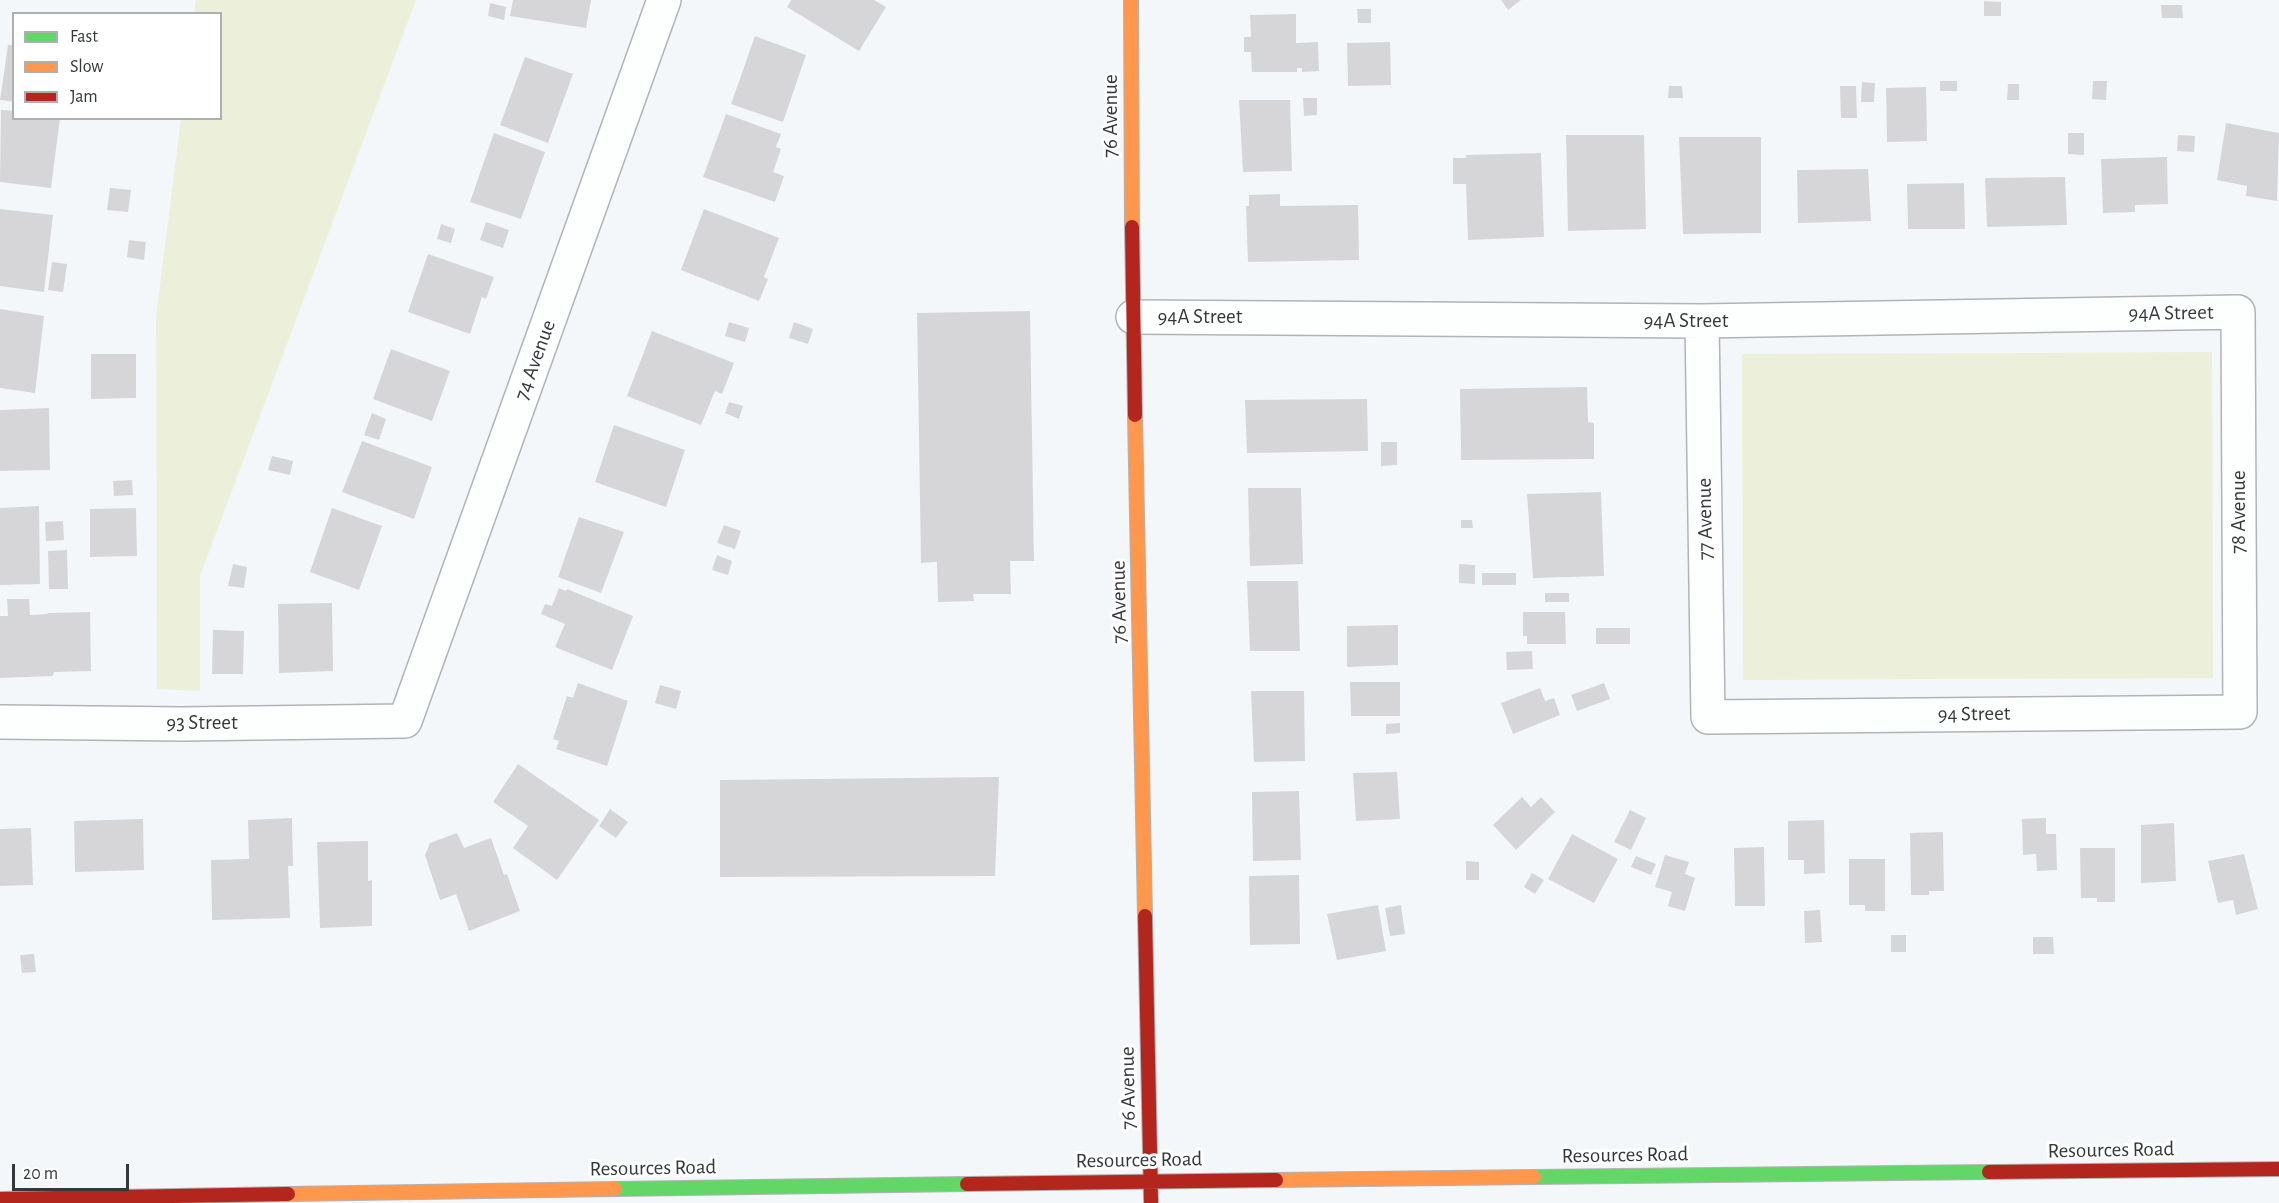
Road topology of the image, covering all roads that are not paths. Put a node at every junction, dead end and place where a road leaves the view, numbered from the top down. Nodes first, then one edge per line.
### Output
1 (664, 0) edge
2 (1131, 0) edge
3 (2238, 312) joint
4 (1133, 317) junction
5 (1702, 321) junction
6 (2240, 712) joint
7 (1708, 717) joint
8 (405, 721) joint
9 (0, 722) edge
10 (2279, 1169) edge
11 (1150, 1181) junction
12 (0, 1199) edge
13 (1151, 1203) edge

1 - 8 street, 74 Avenue
2 - 4 main road, 76 Avenue
3 - 5 street, 94A Street
3 - 6 street, 78 Avenue
4 - 5 street, 94A Street
4 - 11 main road, 76 Avenue
5 - 7 street, 77 Avenue
6 - 7 street, 94 Street
8 - 9 street, 93 Street
10 - 11 main road, Resources Road
11 - 12 main road, Resources Road
11 - 13 main road, 76 Avenue

